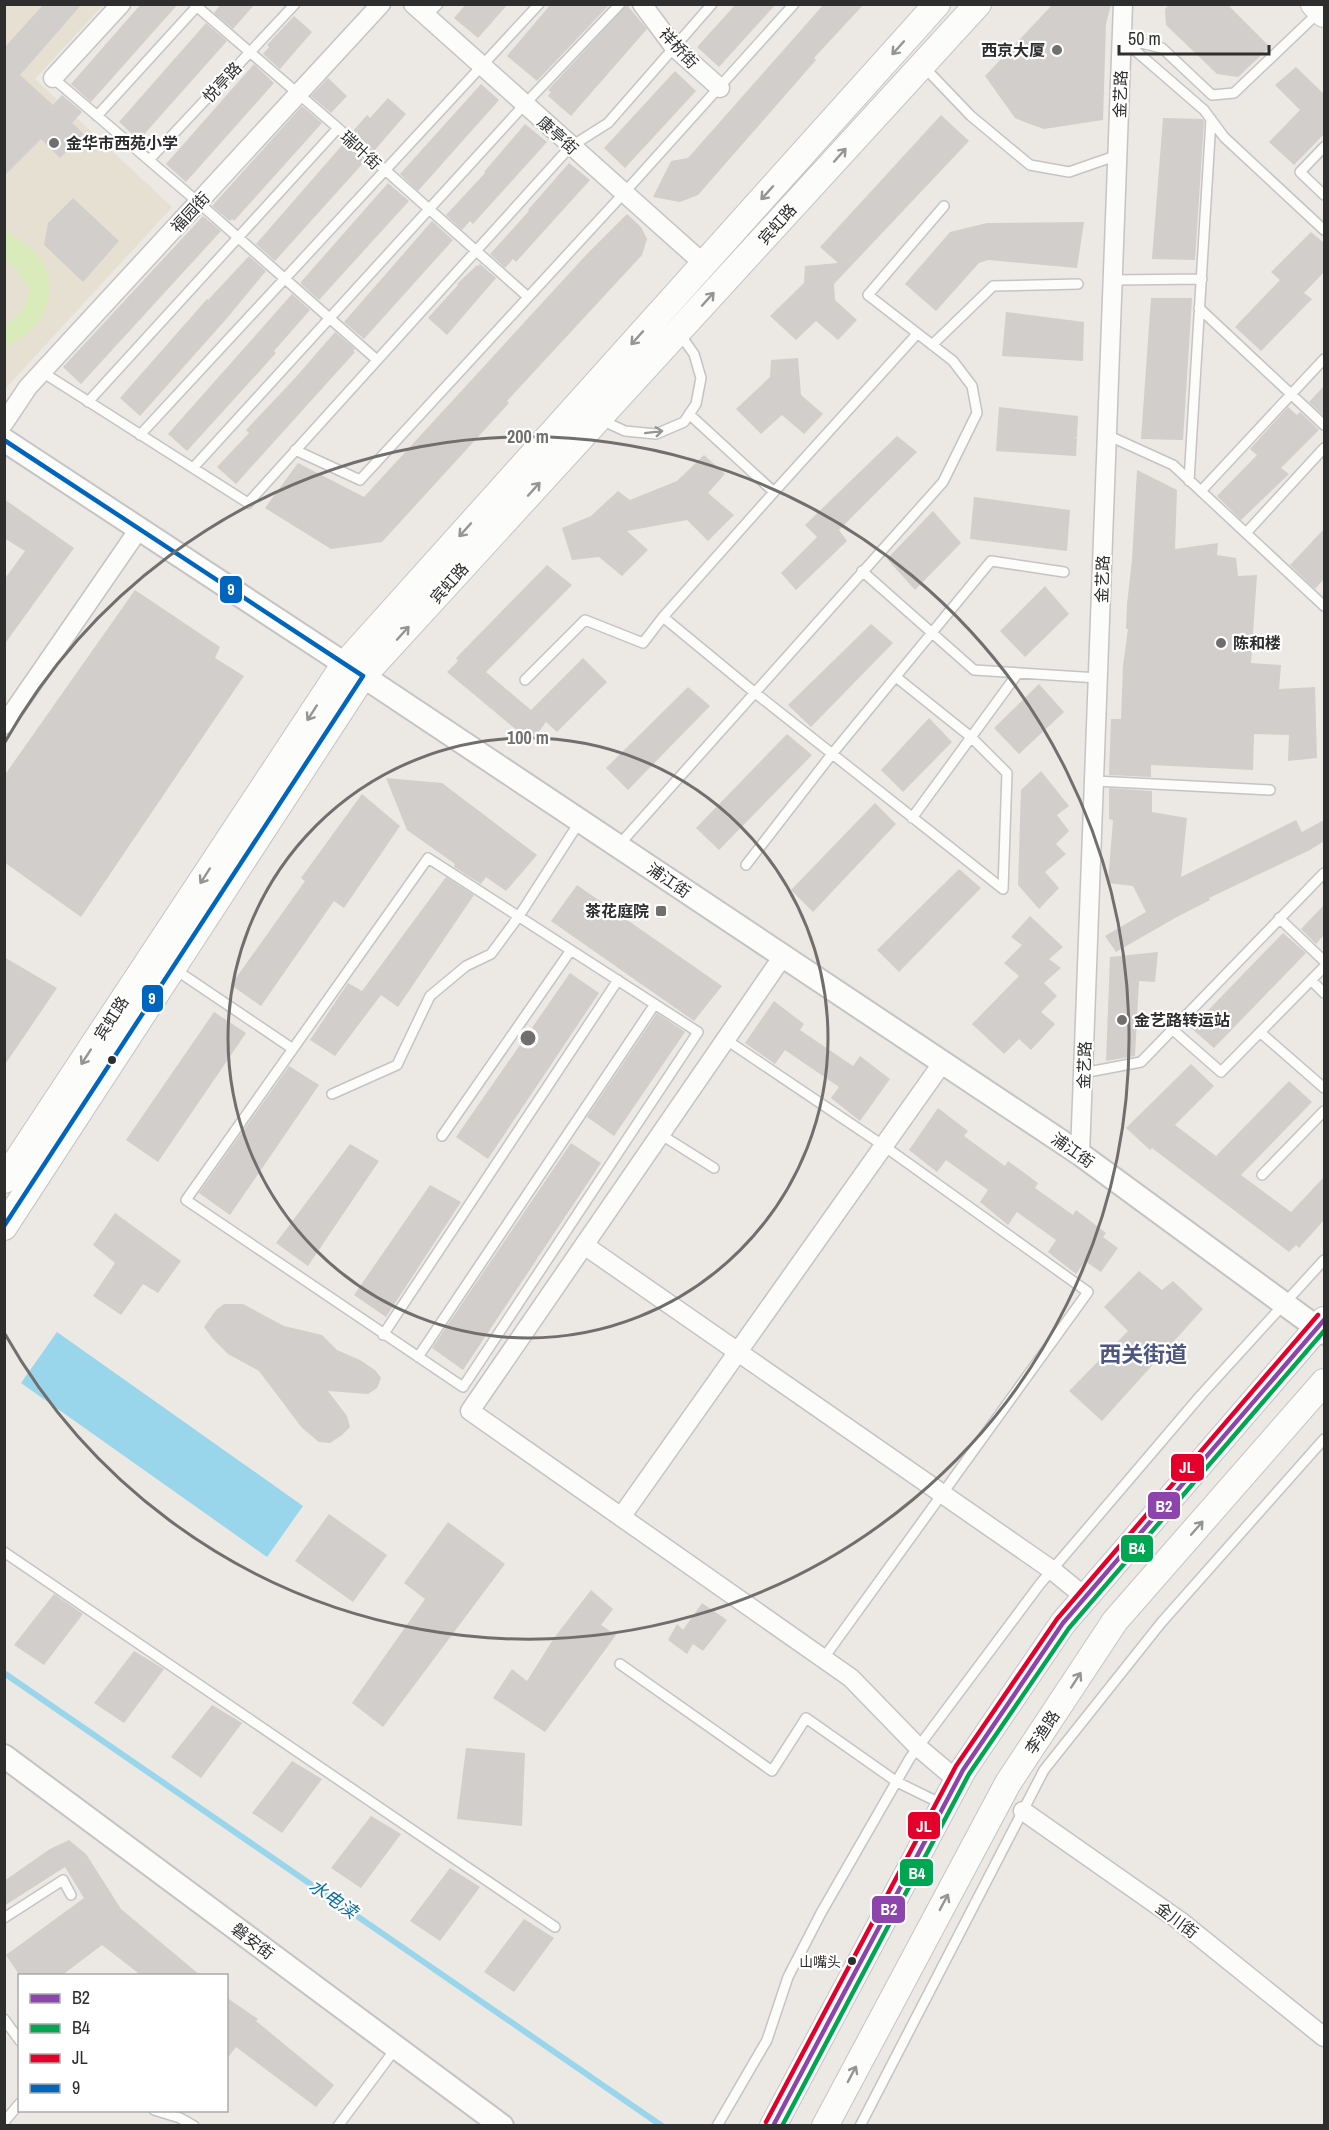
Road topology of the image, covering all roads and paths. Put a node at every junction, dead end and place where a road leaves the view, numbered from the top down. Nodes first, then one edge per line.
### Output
1 (121, 4) edge
2 (295, 4) edge
3 (381, 4) edge
4 (539, 4) edge
5 (620, 4) edge
6 (642, 4) edge
7 (712, 4) edge
8 (794, 4) edge
9 (937, 4) edge
10 (978, 4) edge
11 (1123, 4) edge
12 (196, 5) edge
13 (425, 8) edge
14 (1320, 10) edge
15 (1122, 39) junction
16 (674, 47) junction
17 (249, 53) junction
18 (922, 65) junction
19 (482, 67) junction
20 (53, 78) joint
21 (720, 87) junction
22 (298, 95) junction
23 (524, 105) junction
24 (97, 116) junction
25 (1211, 119) junction
26 (338, 129) junction
27 (570, 147) junction
28 (1324, 147) edge
29 (1118, 155) junction
30 (149, 160) junction
31 (384, 171) junction
32 (624, 194) junction
33 (1324, 195) edge
34 (199, 202) junction
35 (944, 206) dead end
36 (428, 210) junction
37 (1324, 230) edge
38 (238, 238) junction
39 (475, 251) junction
40 (704, 264) junction
41 (285, 279) junction
42 (1202, 279) junction
43 (1113, 280) junction
44 (1078, 284) dead end
45 (528, 297) junction
46 (1199, 308) junction
47 (330, 318) junction
48 (678, 332) junction
49 (917, 334) junction
50 (932, 345) junction
51 (1324, 359) edge
52 (377, 360) junction
53 (42, 372) junction
54 (1292, 394) junction
55 (88, 402) junction
56 (689, 414) junction
57 (598, 419) junction
58 (4, 423) edge
59 (1324, 425) edge
60 (141, 435) junction
61 (1107, 435) junction
62 (4, 441) edge
63 (1324, 448) edge
64 (295, 450) junction
65 (193, 468) junction
66 (1189, 481) junction
67 (1201, 491) junction
68 (774, 492) junction
69 (139, 529) junction
70 (1246, 533) junction
71 (862, 571) junction
72 (1064, 572) dead end
73 (1324, 606) edge
74 (663, 617) junction
75 (932, 633) junction
76 (354, 670) junction
77 (1018, 673) junction
78 (896, 676) junction
79 (1098, 678) junction
80 (525, 680) dead end
81 (754, 692) junction
82 (4, 725) edge
83 (971, 737) junction
84 (832, 754) junction
85 (1095, 781) junction
86 (1270, 790) dead end
87 (912, 818) junction
88 (580, 821) junction
89 (618, 846) junction
90 (746, 865) dead end
91 (1324, 873) edge
92 (519, 916) junction
93 (1279, 918) junction
94 (571, 950) junction
95 (783, 956) junction
96 (1324, 961) edge
97 (1324, 966) edge
98 (173, 968) junction
99 (618, 980) junction
100 (1311, 980) junction
101 (1324, 993) edge
102 (655, 1004) junction
103 (1173, 1030) junction
104 (1261, 1033) junction
105 (725, 1039) junction
106 (293, 1049) junction
107 (943, 1062) junction
108 (1083, 1073) junction
109 (1324, 1088) edge
110 (332, 1094) dead end
111 (1324, 1111) edge
112 (660, 1134) junction
113 (442, 1136) dead end
114 (884, 1146) junction
115 (1080, 1154) junction
116 (714, 1168) dead end
117 (1262, 1175) dead end
118 (4, 1180) edge
119 (4, 1227) edge
120 (584, 1245) junction
121 (1324, 1260) edge
122 (1284, 1304) junction
123 (1322, 1327) edge
124 (383, 1335) junction
125 (738, 1352) junction
126 (418, 1358) junction
127 (1324, 1382) edge
128 (1324, 1439) edge
129 (942, 1494) junction
130 (621, 1517) junction
131 (4, 1552) edge
132 (1052, 1570) junction
133 (1085, 1597) junction
134 (823, 1659) junction
135 (620, 1664) dead end
136 (918, 1747) junction
137 (4, 1756) edge
138 (957, 1780) junction
139 (897, 1782) junction
140 (944, 1805) junction
141 (1023, 1810) junction
142 (71, 1895) dead end
143 (4, 1918) edge
144 (555, 1927) dead end
145 (4, 2019) edge
146 (1324, 2037) edge
147 (18, 2039) edge
148 (397, 2047) junction
149 (18, 2105) edge
150 (160, 2112) edge
151 (167, 2114) junction
152 (4, 2122) edge
153 (167, 2126) edge
154 (194, 2126) edge
155 (338, 2126) edge
156 (502, 2126) edge
157 (717, 2126) edge
158 (773, 2126) edge
159 (825, 2126) edge
160 (860, 2126) edge

1 - 20 street
2 - 17 lane, 悦亭路
3 - 22 street, 福园街
4 - 19 lane
5 - 23 lane
6 - 16 street, 祥桥街
7 - 16 lane
8 - 21 lane
9 -> 40 main road, 宾虹路
10 - 18 main road, 宾虹路
11 - 15 street, 金艺路
12 - 17 lane, 瑞叶街
12 - 24 lane
13 - 19 street, 康亭街
14 - 15 lane
15 - 25 lane
15 - 29 street, 金艺路
16 - 21 street, 祥桥街
16 - 27 lane
17 - 22 lane, 瑞叶街
17 - 30 lane, 悦亭路
18 - 29 lane
48 -> 18 main road, 宾虹路
19 - 23 street, 康亭街
19 - 31 lane
20 - 24 lane
21 - 32 lane
22 - 26 lane, 瑞叶街
22 - 34 street, 福园街
23 - 27 street, 康亭街
23 - 36 lane
24 - 30 lane
25 - 37 lane
25 - 42 lane
26 - 31 lane, 瑞叶街
26 - 38 lane
27 - 32 street, 康亭街
27 - 39 lane
28 - 33 lane
29 - 43 street, 金艺路
30 - 34 lane
31 - 36 lane, 瑞叶街
31 - 41 lane
32 - 40 street, 康亭街
32 - 45 lane
34 - 38 lane
34 - 53 street, 福园街
35 - 49 lane
36 - 39 lane, 瑞叶街
36 - 47 lane
38 - 41 lane
38 - 55 lane
39 - 45 lane, 瑞叶街
39 - 52 lane
40 -> 76 main road, 宾虹路
41 - 47 lane
41 - 60 lane
42 - 43 lane
42 - 46 lane
43 - 61 street, 金艺路
44 - 50 lane
45 - 64 lane
46 - 54 lane
46 - 66 lane
47 - 52 lane
47 - 65 lane
48 - 56 lane
48 - 57 main road, 宾虹路
49 - 50 lane
49 - 68 lane
50 - 71 lane
51 - 54 lane
52 - 64 lane
53 - 55 lane
53 - 58 street, 福园街
54 - 59 lane
54 - 67 lane
55 - 60 lane
57 -> 56 lane
56 - 68 lane
76 -> 57 main road, 宾虹路
60 - 65 lane
61 - 66 lane
61 - 79 street, 金艺路
62 - 69 street, 浦江街
63 - 70 lane
64 - 65 lane
66 - 67 lane
67 - 70 lane
68 - 74 lane
69 - 76 street, 浦江街
69 - 82 street
70 - 73 lane
71 - 75 lane
71 - 81 lane
72 - 75 lane
74 - 80 lane
74 - 81 lane
75 - 77 lane
75 - 78 lane
76 - 88 street, 浦江街
76 - 98 main road, 宾虹路
76 -> 118 main road, 宾虹路
77 - 79 lane
77 - 83 lane
78 - 83 lane
78 - 84 lane
79 - 85 street, 金艺路
81 - 84 lane
81 - 89 lane
83 - 87 lane
83 - 87 lane
84 - 87 lane
84 - 90 lane
85 - 86 lane
85 - 108 street, 金艺路
88 - 89 street, 浦江街
88 - 92 lane
89 - 95 street, 浦江街
91 - 93 lane
92 - 94 lane
92 - 106 lane
92 - 110 lane
93 - 96 lane
93 - 103 lane
94 - 99 lane
94 - 113 lane
95 - 105 street
95 - 107 street, 浦江街
97 - 100 lane
98 - 106 lane
98 - 119 main road, 宾虹路
99 - 102 lane
99 - 124 lane
100 - 101 lane
100 - 104 lane
102 - 126 lane
102 - 126 lane
103 - 104 lane
103 - 108 lane
104 - 109 lane
105 - 112 street
105 - 114 lane
106 - 124 lane
107 - 114 street
107 - 115 street, 浦江街
108 - 115 street, 金艺路
111 - 117 lane
112 - 116 lane
112 - 120 street
114 - 125 street
114 - 129 lane
115 - 122 street, 浦江街
120 - 125 street
120 - 130 street
121 - 122 lane
122 - 123 street, 浦江街
122 - 132 lane
123 - 133 main road
124 - 126 lane
125 - 129 street
125 - 130 street
159 -> 127 main road, 李渔路
128 - 141 lane
129 - 132 street
129 - 134 lane
130 - 134 street
131 - 144 lane
132 - 133 street
132 - 136 lane
133 - 138 main road
134 - 136 street
135 - 139 lane
136 - 138 street
136 - 139 lane
137 - 148 street, 磐安街
138 - 140 main road
139 - 140 lane
139 - 157 lane
140 - 158 main road
141 - 146 street, 金川街
141 - 160 lane
142 - 143 lane
145 - 147 lane
148 - 155 lane
148 - 156 street, 磐安街
149 - 152 lane
150 - 151 lane
151 - 153 lane
151 - 154 lane

